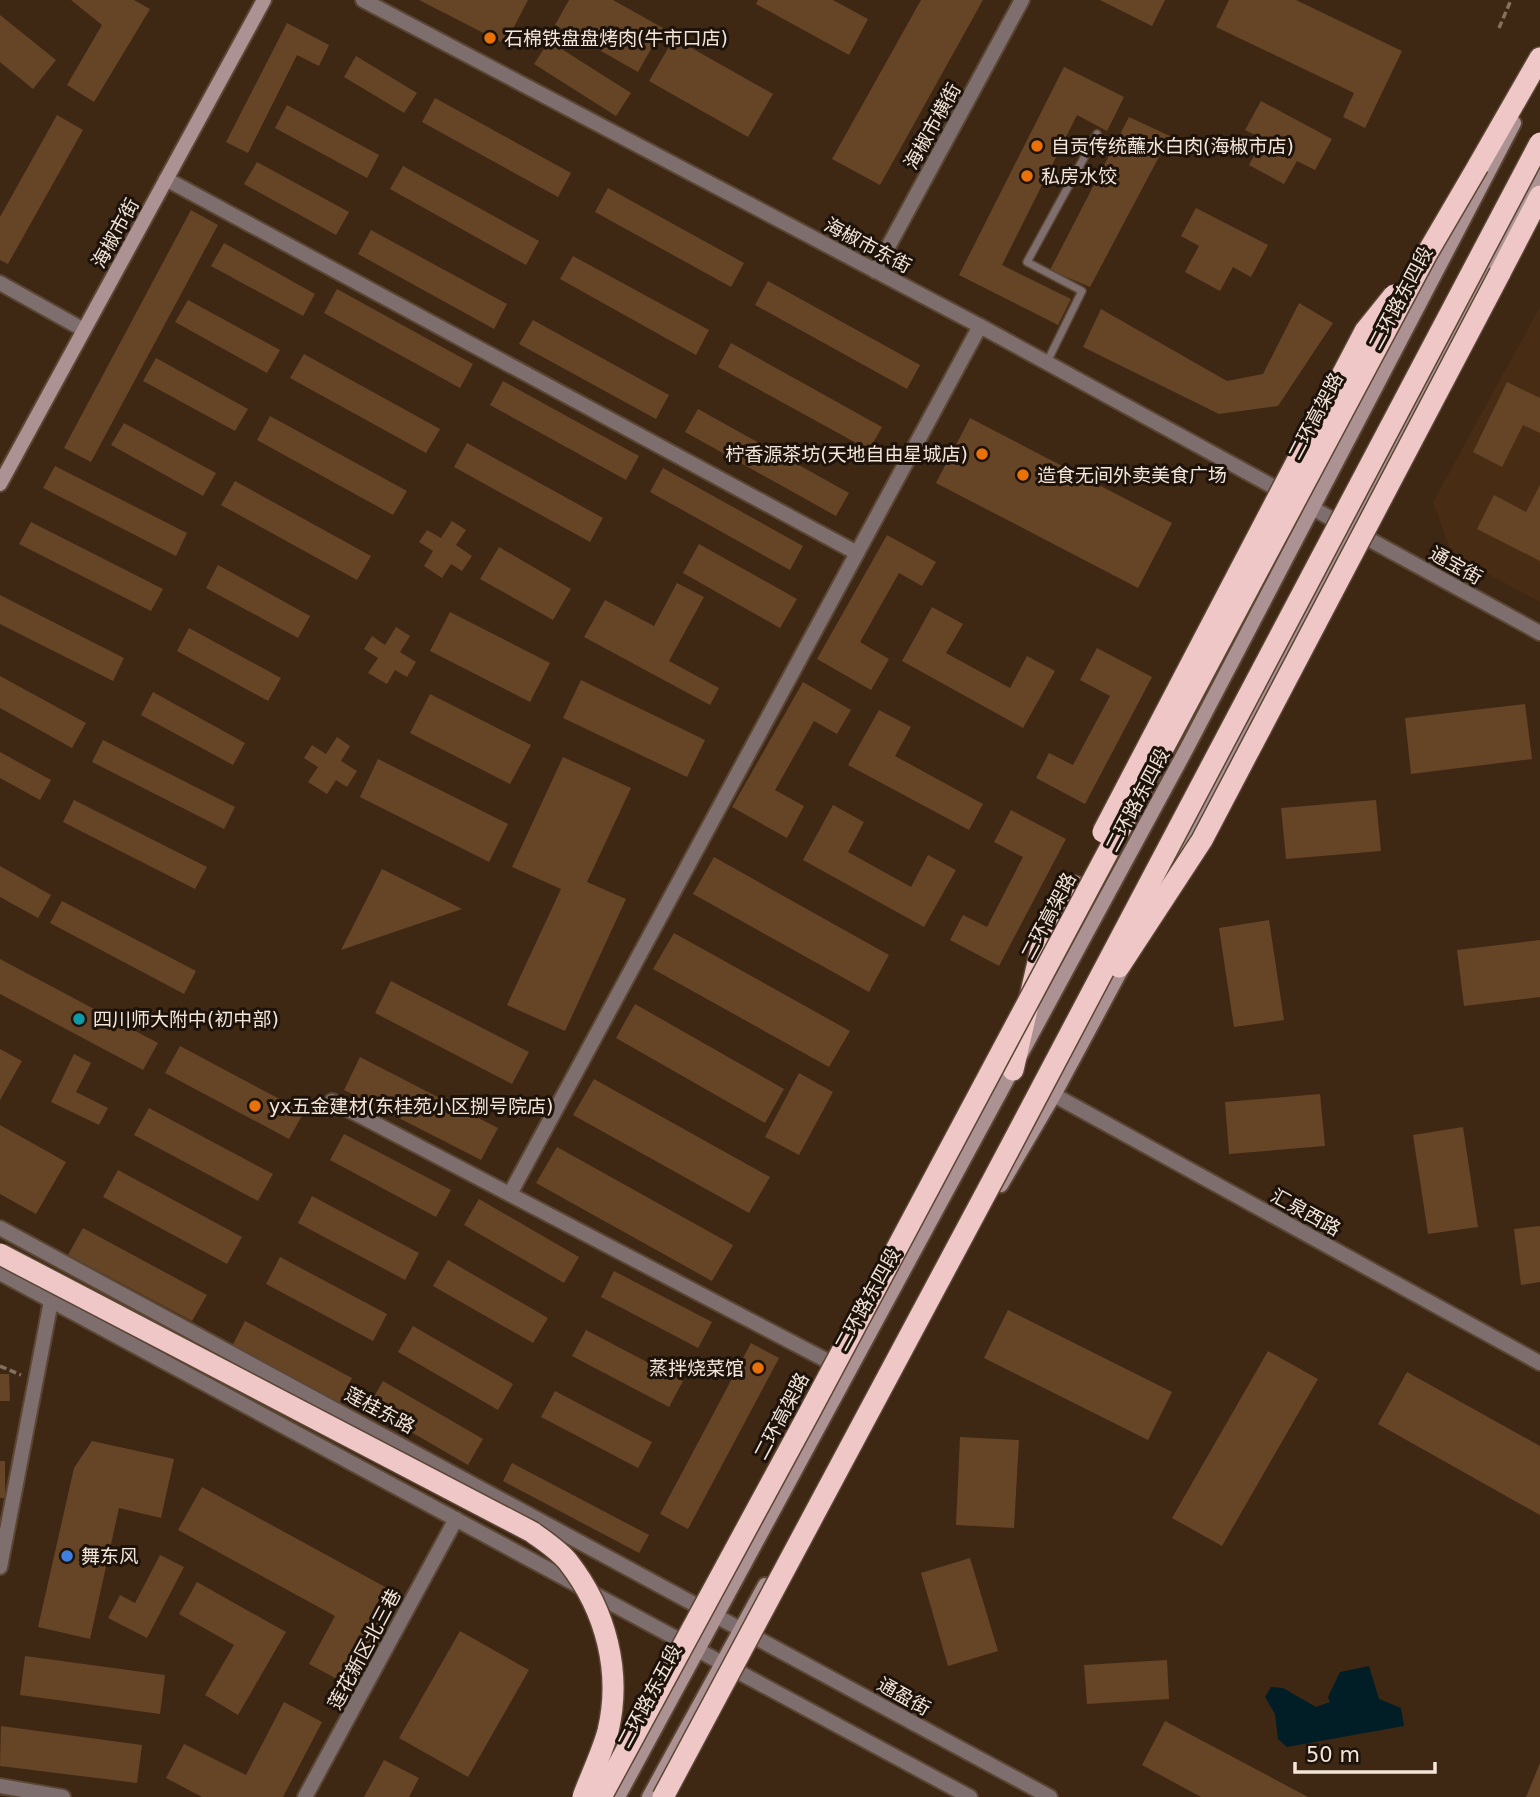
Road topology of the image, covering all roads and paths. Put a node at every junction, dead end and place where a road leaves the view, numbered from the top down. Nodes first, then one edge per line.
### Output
1 (264, 0) edge
2 (363, 0) edge
3 (1022, 0) edge
4 (1511, 0) edge
5 (1499, 28) dead end
6 (1540, 50) edge
7 (1536, 69) edge
8 (1097, 134) dead end
9 (1540, 143) edge
10 (1540, 173) edge
11 (166, 180) junction
12 (1540, 196) edge
13 (1426, 255) junction
14 (875, 271) junction
15 (0, 283) edge
16 (980, 326) junction
17 (84, 330) junction
18 (1046, 363) junction
19 (0, 484) edge
20 (1311, 507) junction
21 (1353, 529) junction
22 (857, 553) junction
23 (1540, 634) edge
24 (1013, 1070) junction
25 (1049, 1089) junction
26 (332, 1101) dead end
27 (510, 1194) junction
28 (0, 1228) edge
29 (0, 1254) edge
30 (0, 1273) edge
31 (51, 1301) junction
32 (1540, 1363) edge
33 (849, 1372) junction
34 (456, 1519) junction
35 (0, 1567) edge
36 (715, 1614) junction
37 (740, 1628) junction
38 (696, 1648) junction
39 (721, 1662) junction
40 (0, 1786) edge
41 (63, 1797) edge
42 (306, 1797) edge
43 (583, 1797) edge
44 (601, 1797) edge
45 (618, 1797) edge
46 (649, 1797) edge
47 (663, 1797) edge
48 (970, 1797) edge
49 (1050, 1797) edge

1 - 11 main road, 海椒市街
2 - 14 street, 海椒市东街
3 - 14 street, 海椒市横街
4 - 5 path
6 - 7 highway, 二环高架路
7 - 13 highway, 二环高架路, bridge
7 - 20 main road, 二环路东四段
8 - 18 lane
9 - 25 highway, bridge
10 - 21 main road
11 - 17 main road, 海椒市街
11 - 22 street
12 - 25 highway, bridge
13 - 24 highway, bridge
13 - 44 highway, 二环高架路, bridge
14 - 16 street, 海椒市东街
15 - 17 street
16 - 18 street, 海椒市东街
16 - 22 street
17 - 19 main road, 海椒市街
18 - 20 street, 海椒市东街
20 - 21 street, 海椒市东街
20 - 24 main road, 二环路东四段
21 - 23 street, 通宝街
21 - 25 main road
22 - 27 street
24 - 33 main road, 二环路东四段
25 - 32 street, 汇泉西路
25 - 37 main road
25 - 47 highway, bridge
26 - 27 street
27 - 33 street
28 - 36 street, 莲桂东路
29 - 43 highway, bridge
30 - 31 street
31 - 34 street
31 - 35 street
33 - 36 main road, 二环路东四段
34 - 38 street
34 - 42 street, 莲花新区北三巷
36 - 37 street, 莲桂东路
36 - 38 main road, 二环路东五段
37 - 39 main road
37 - 49 street, 通盈街
38 - 39 street
38 - 45 main road, 二环路东五段
39 - 46 main road
39 - 48 street
40 - 41 street

